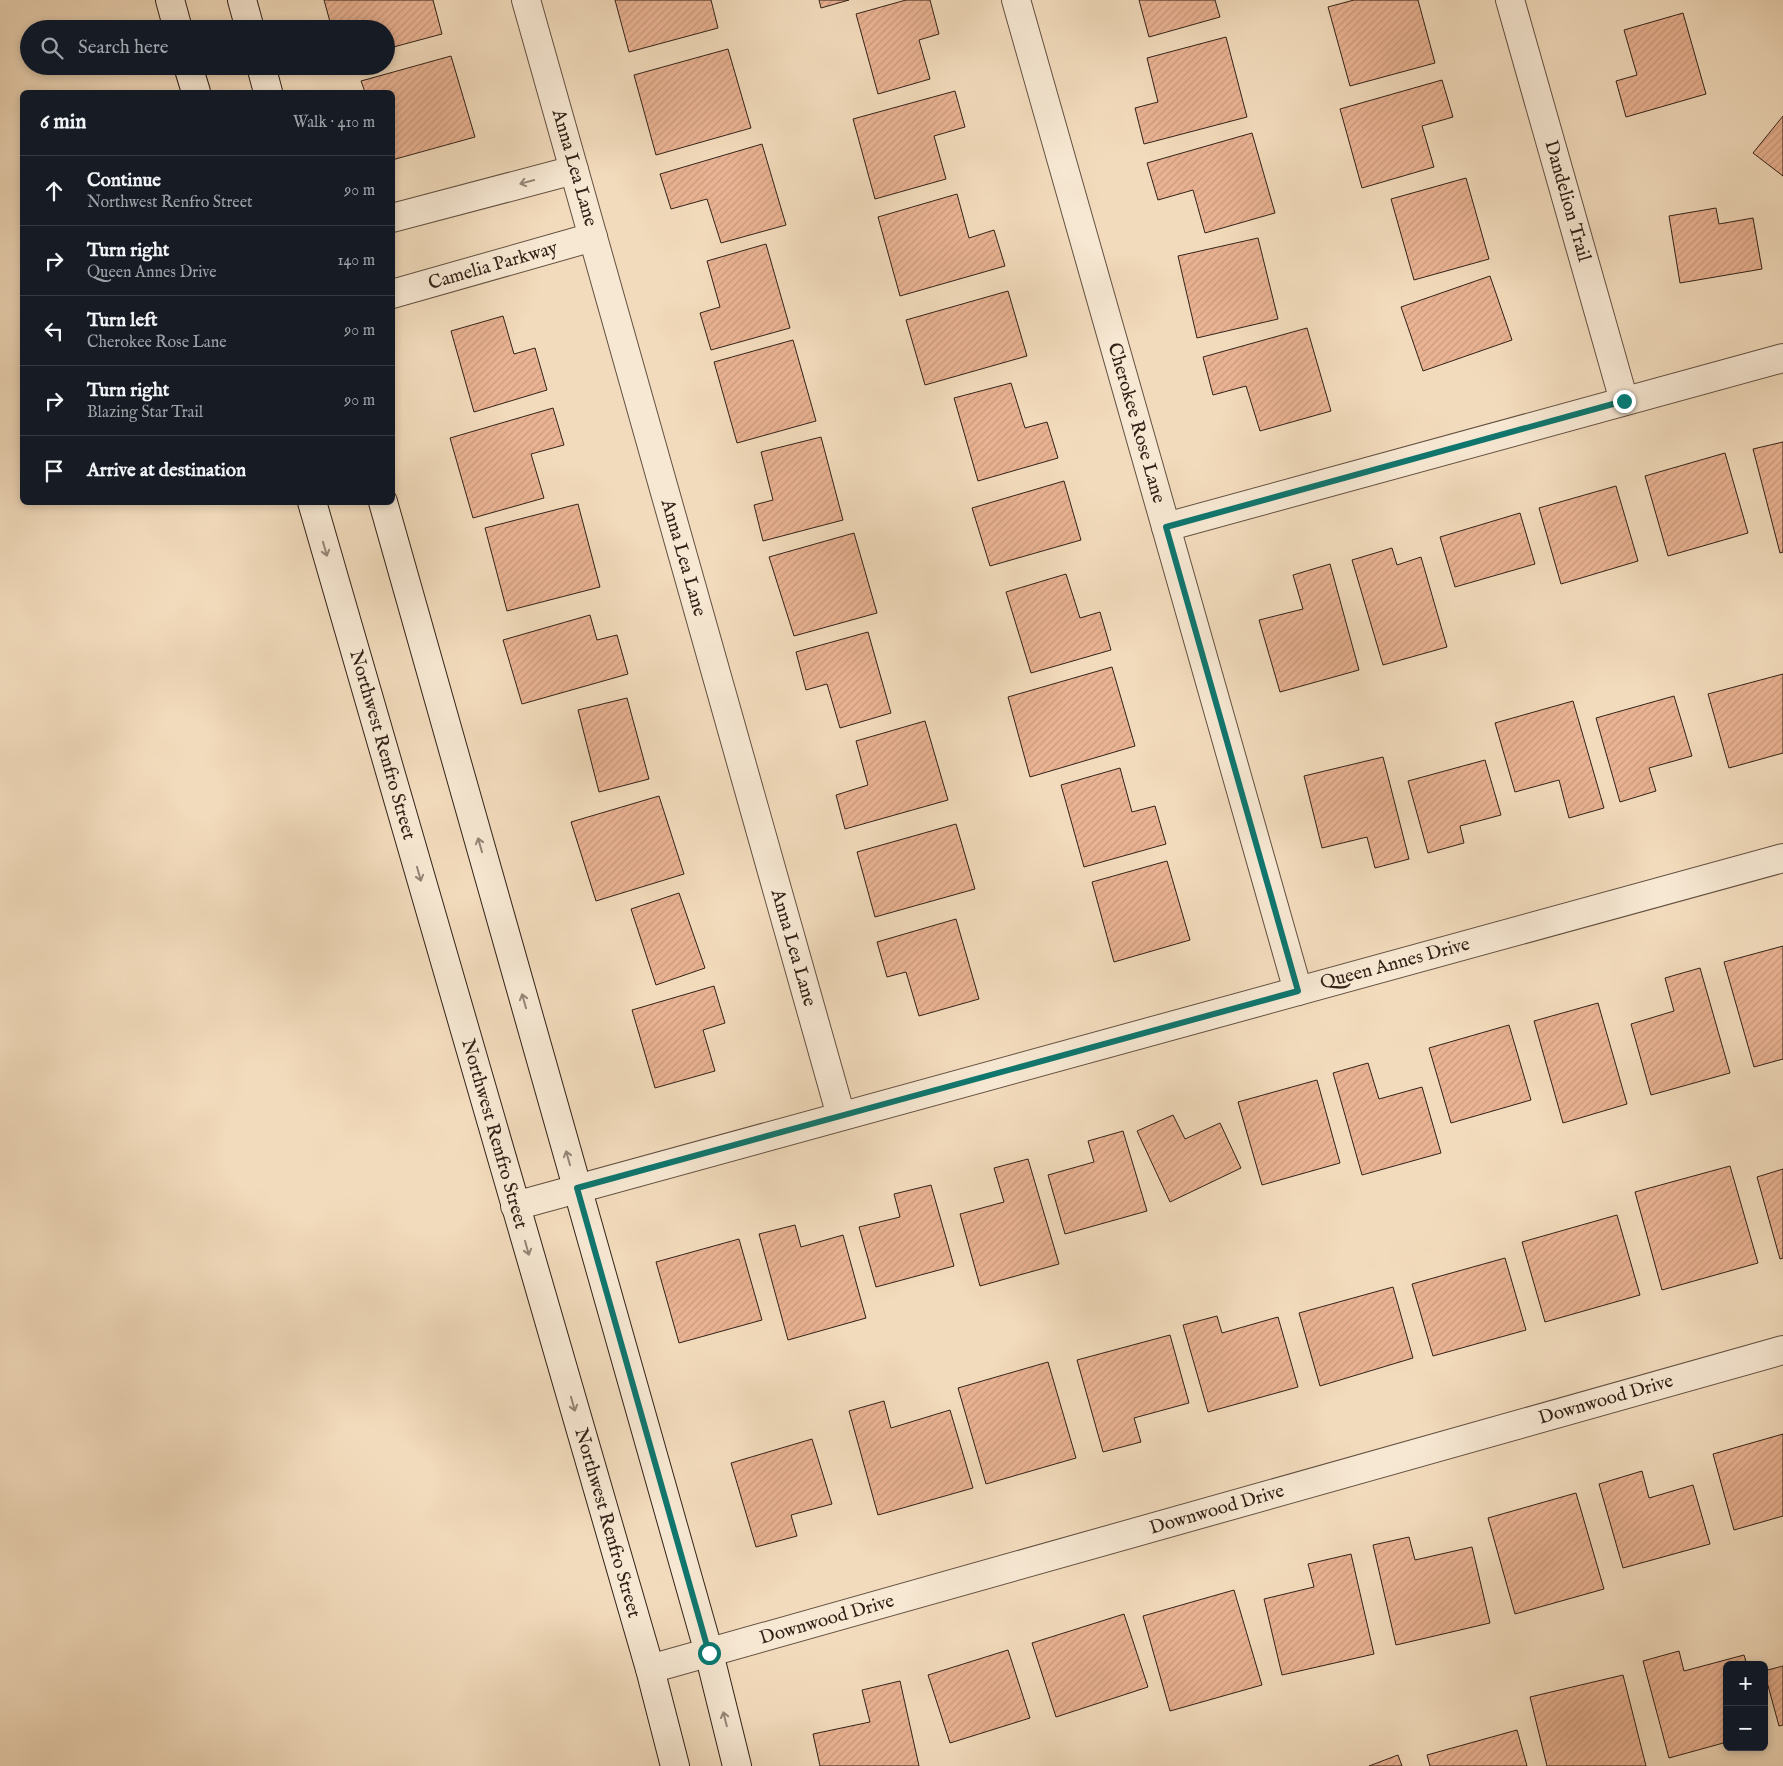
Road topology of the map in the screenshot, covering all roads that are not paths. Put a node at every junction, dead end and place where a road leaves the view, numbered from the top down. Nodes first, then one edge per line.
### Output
1 (170, 0) edge
2 (242, 0) edge
3 (526, 0) edge
4 (1016, 0) edge
5 (1510, 0) edge
6 (176, 20) edge
7 (248, 20) edge
8 (191, 75) edge
9 (263, 75) edge
10 (195, 90) edge
11 (267, 90) edge
12 (574, 170) junction
13 (395, 217) edge
14 (593, 237) junction
15 (395, 293) edge
16 (1783, 358) edge
17 (1624, 401) junction
18 (313, 505) edge
19 (384, 505) edge
20 (1166, 527) junction
21 (1783, 858) edge
22 (1298, 991) junction
23 (841, 1116) junction
24 (577, 1188) junction
25 (515, 1206) junction
26 (1783, 1350) edge
27 (709, 1653) junction
28 (650, 1669) junction
29 (675, 1766) edge
30 (736, 1766) edge

1 - 6 street
2 - 7 street
3 - 12 street, Anna Lea Lane
4 - 20 street, Cherokee Rose Lane
5 - 17 street, Dandelion Trail
8 - 10 street
9 - 11 street
12 -> 13 street
12 - 14 street, Anna Lea Lane
14 - 15 street, Camelia Parkway
14 - 23 street, Anna Lea Lane
16 - 17 street
17 - 20 street
18 -> 25 street, Northwest Renfro Street
24 -> 19 street
20 - 22 street, Cherokee Rose Lane
21 - 22 street, Queen Annes Drive
22 - 23 street, Queen Annes Drive
23 - 24 street, Queen Annes Drive
24 - 25 street, Queen Annes Drive
24 - 27 street
25 -> 28 street, Northwest Renfro Street
26 - 27 street, Downwood Drive
27 - 28 street, Downwood Drive
30 -> 27 street
28 - 29 street, Northwest Renfro Street

